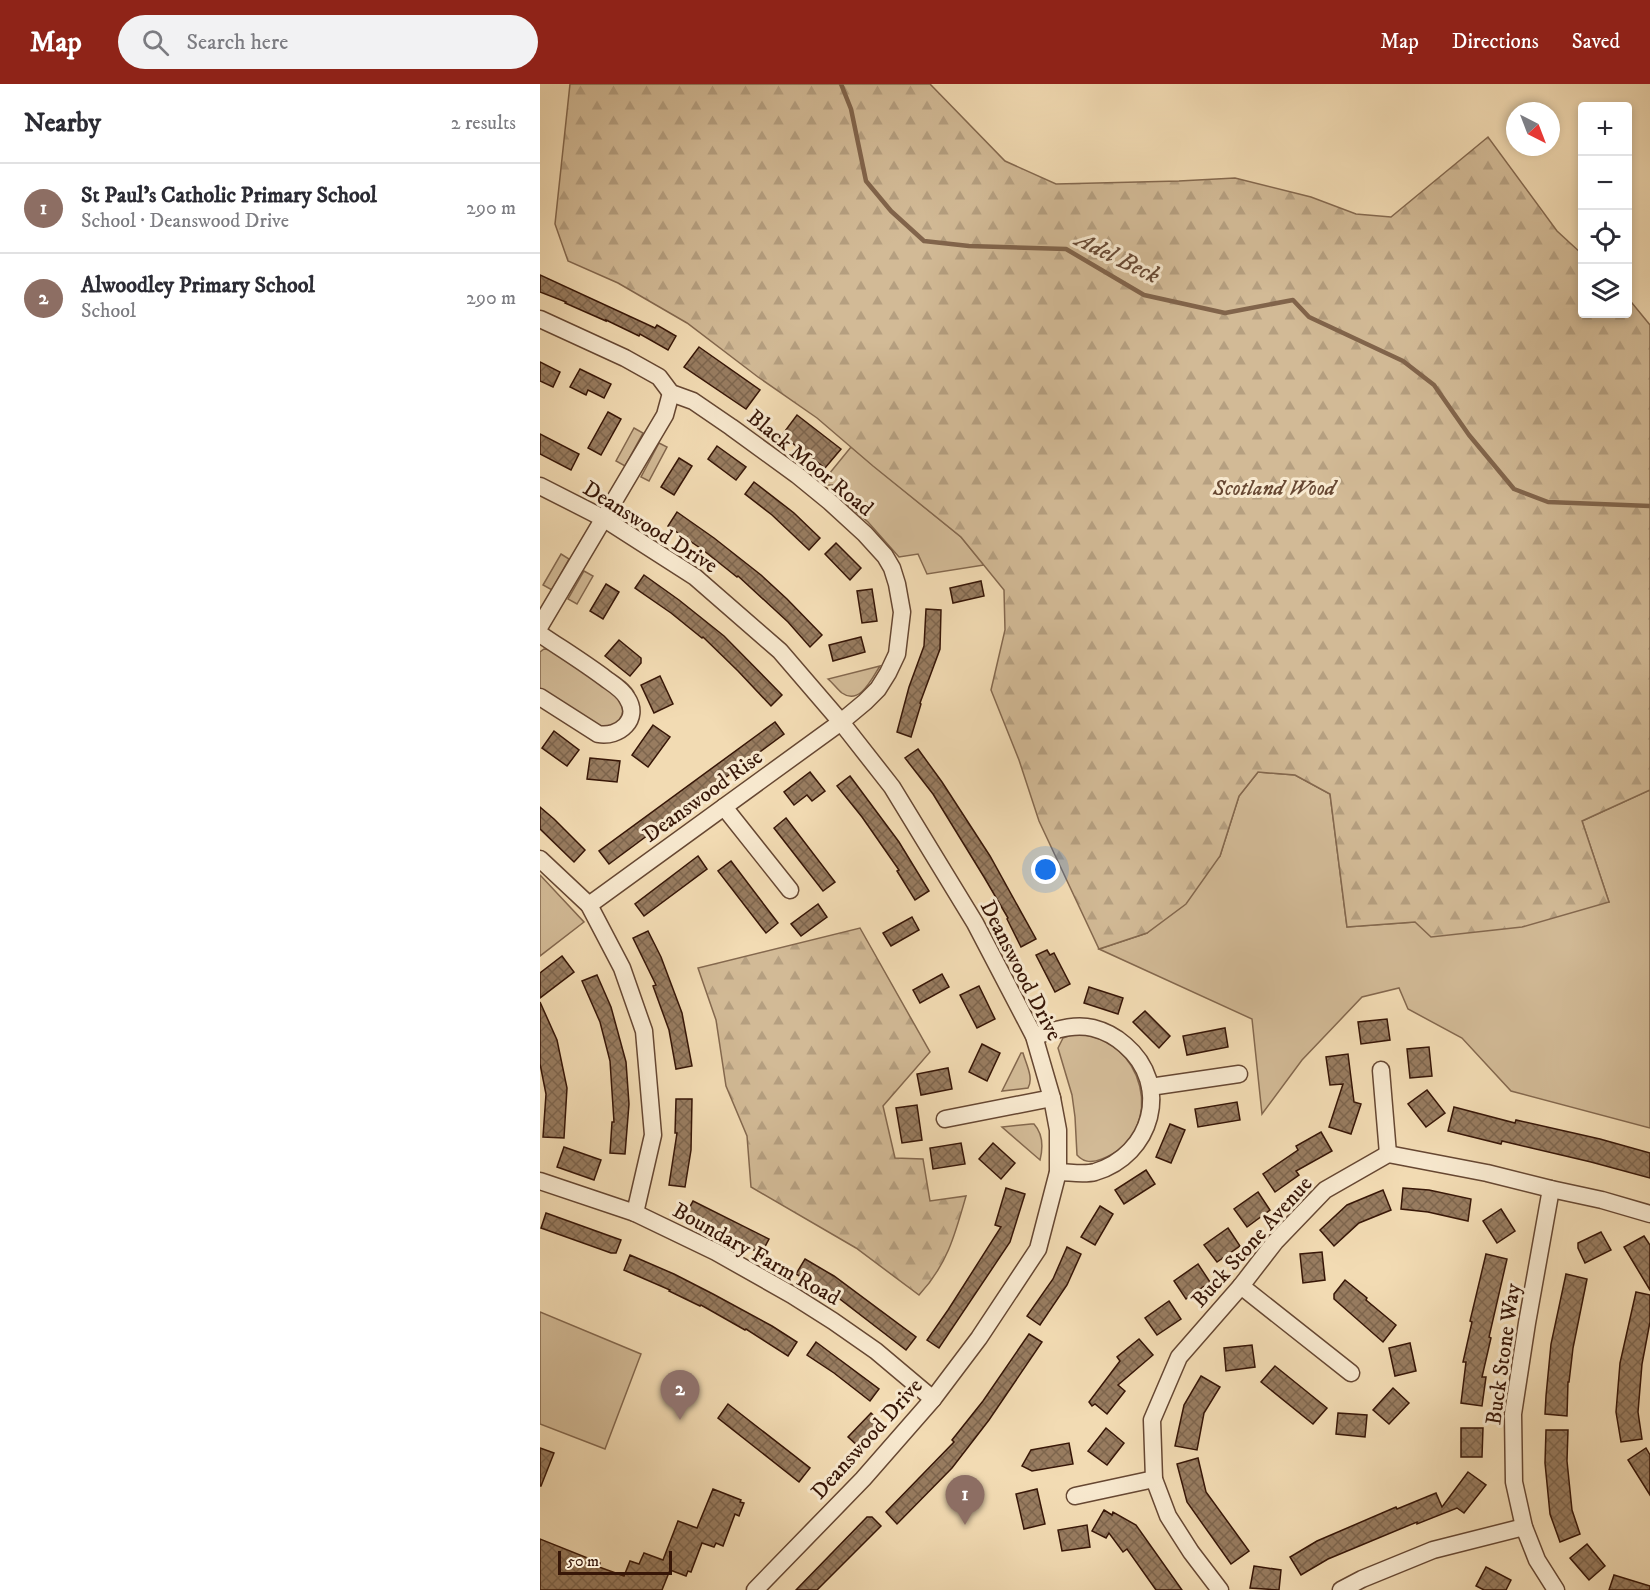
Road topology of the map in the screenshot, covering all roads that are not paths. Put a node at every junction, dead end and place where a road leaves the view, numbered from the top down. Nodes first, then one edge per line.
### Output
1 (540, 319) edge
2 (670, 393) junction
3 (540, 486) edge
4 (603, 518) junction
5 (540, 626) edge
6 (540, 634) edge
7 (540, 697) edge
8 (841, 722) junction
9 (724, 807) junction
10 (540, 859) edge
11 (790, 890) dead end
12 (589, 905) junction
13 (1034, 1036) junction
14 (1381, 1070) dead end
15 (1239, 1074) dead end
16 (1150, 1087) junction
17 (1052, 1098) junction
18 (945, 1119) dead end
19 (1388, 1154) junction
20 (1058, 1172) junction
21 (540, 1181) edge
22 (1551, 1189) junction
23 (635, 1213) junction
24 (1650, 1214) edge
25 (1241, 1286) junction
26 (1352, 1372) dead end
27 (933, 1399) junction
28 (1154, 1479) junction
29 (1075, 1496) dead end
30 (1524, 1527) junction
31 (755, 1590) edge
32 (1220, 1590) edge
33 (1341, 1590) edge
34 (1556, 1590) edge

1 - 2 street, Black Moor Road
2 - 4 street
2 - 8 street, Black Moor Road
3 - 4 street, Deanswood Drive
4 - 5 street
4 - 8 street, Deanswood Drive
6 - 7 street
8 - 9 street, Deanswood Rise
8 - 13 street, Deanswood Drive
9 - 11 street
9 - 12 street, Deanswood Rise
10 - 12 street
12 - 23 street
13 - 16 street
13 - 17 street, Deanswood Drive
14 - 19 street
15 - 16 street
16 - 20 street
17 - 18 street
17 - 20 street, Deanswood Drive
19 - 22 street
19 - 25 street, Buck Stone Avenue
20 - 27 street, Deanswood Drive
21 - 23 street, Boundary Farm Road
22 - 24 street
22 - 30 street, Buck Stone Way
23 - 27 street, Boundary Farm Road
25 - 26 street
25 - 28 street, Buck Stone Avenue
27 - 31 street, Deanswood Drive
28 - 29 street
28 - 32 street, Buck Stone Avenue
30 - 33 street
30 - 34 street, Buck Stone Way

